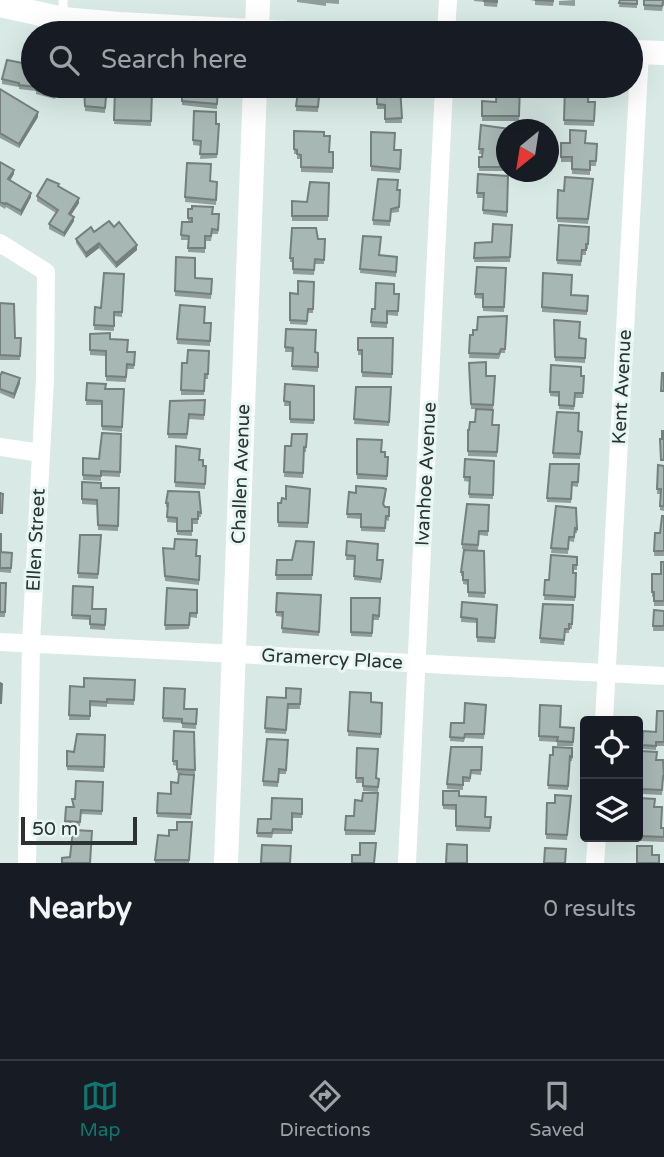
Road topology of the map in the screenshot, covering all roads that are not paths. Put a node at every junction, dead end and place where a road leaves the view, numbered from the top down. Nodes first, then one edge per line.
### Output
1 (258, 0) edge
2 (448, 0) edge
3 (0, 5) edge
4 (63, 9) edge
5 (108, 21) edge
6 (257, 21) edge
7 (447, 21) edge
8 (645, 52) edge
9 (643, 85) edge
10 (255, 98) edge
11 (443, 98) edge
12 (642, 98) edge
13 (0, 243) edge
14 (0, 447) edge
15 (41, 453) junction
16 (0, 642) edge
17 (31, 643) junction
18 (234, 654) junction
19 (417, 663) junction
20 (607, 673) junction
21 (664, 676) edge
22 (604, 716) edge
23 (597, 842) edge
24 (27, 863) edge
25 (226, 863) edge
26 (407, 863) edge
27 (595, 863) edge

1 - 6 street
2 - 7 street
3 - 4 street
4 - 5 street
8 - 9 street, Kent Avenue
10 - 18 street, Challen Avenue
11 - 19 street, Ivanhoe Avenue
12 - 20 street, Kent Avenue
13 - 15 street, Ellen Street
14 - 15 street
15 - 17 street, Ellen Street
16 - 17 street, Gramercy Place
17 - 18 street, Gramercy Place
17 - 24 street, Ellen Street
18 - 19 street, Gramercy Place
18 - 25 street, Challen Avenue
19 - 20 street, Gramercy Place
19 - 26 street, Ivanhoe Avenue
20 - 21 street, Gramercy Place
20 - 22 street, Kent Avenue
23 - 27 street

